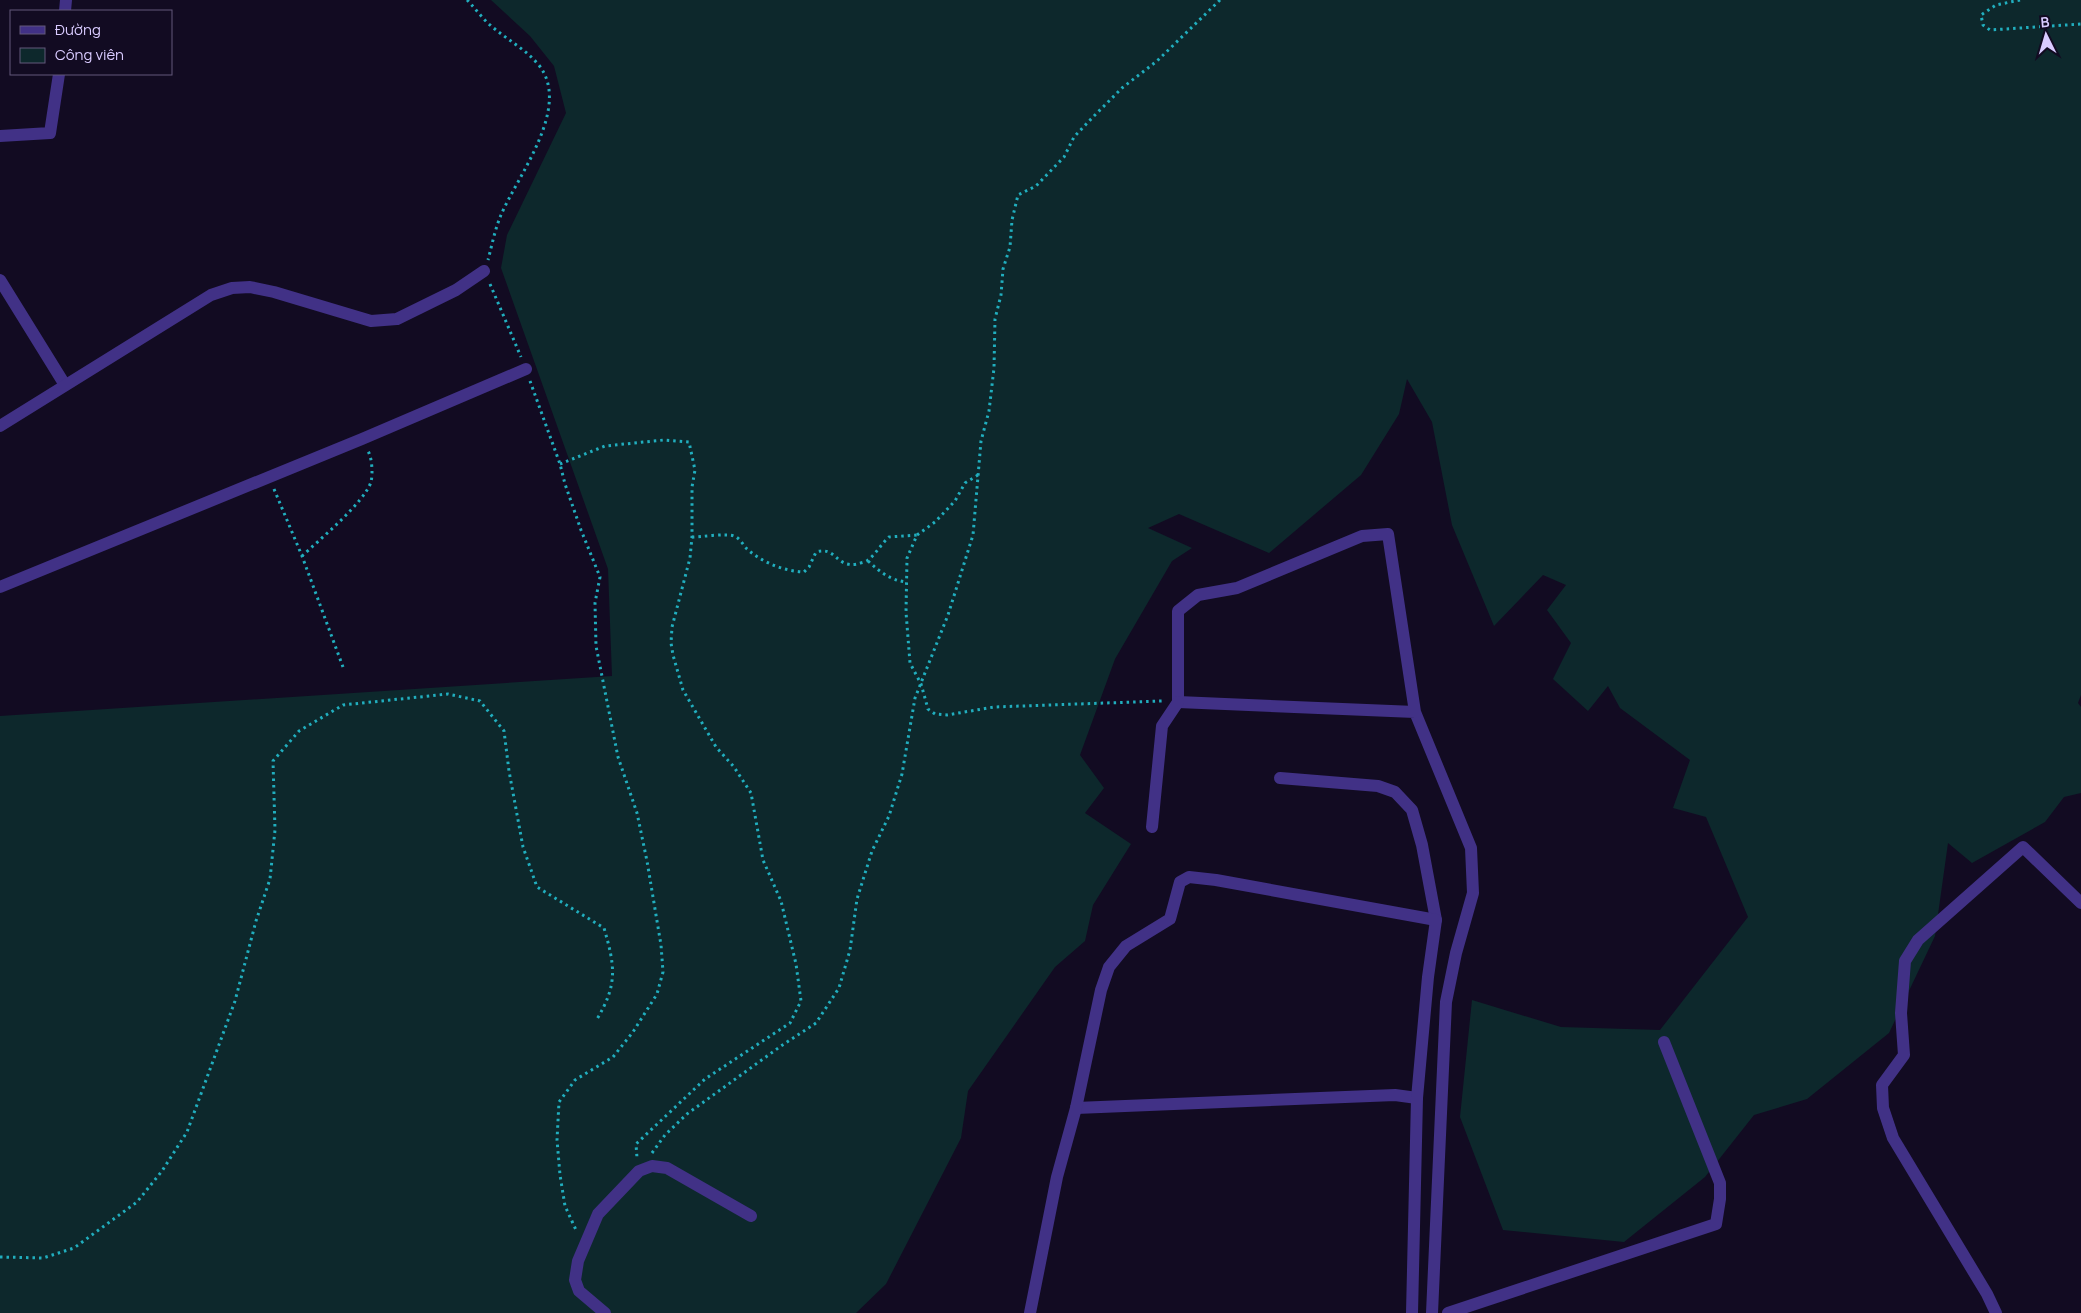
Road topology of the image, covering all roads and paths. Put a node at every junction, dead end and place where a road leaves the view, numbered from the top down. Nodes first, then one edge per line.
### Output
1 (467, 0) edge
2 (1220, 0) edge
3 (2020, 0) edge
4 (2081, 24) edge
5 (59, 75) edge
6 (0, 136) edge
7 (484, 271) junction
8 (0, 280) edge
9 (526, 369) junction
10 (65, 384) junction
11 (0, 426) edge
12 (362, 440) junction
13 (560, 464) junction
14 (978, 475) junction
15 (269, 477) junction
16 (916, 535) junction
17 (692, 537) junction
18 (302, 556) junction
19 (868, 561) junction
20 (906, 582) junction
21 (0, 587) edge
22 (343, 668) dead end
23 (921, 684) junction
24 (1178, 702) junction
25 (1415, 712) junction
26 (1280, 778) dead end
27 (1152, 827) dead end
28 (2081, 903) edge
29 (1436, 920) junction
30 (598, 1019) dead end
31 (1664, 1042) dead end
32 (1417, 1098) junction
33 (1076, 1108) junction
34 (639, 1171) junction
35 (751, 1216) dead end
36 (586, 1243) junction
37 (0, 1257) edge
38 (605, 1313) edge
39 (1030, 1313) edge
40 (1412, 1313) edge
41 (1432, 1313) edge
42 (1448, 1313) edge
43 (1996, 1313) edge

1 - 7 path
2 - 14 path
3 - 4 path
5 - 6 street
7 - 9 path
7 - 10 street
8 - 10 street
9 - 12 street
9 - 13 path
10 - 11 street
12 - 15 street
12 - 18 path
13 - 17 path
13 - 36 path
14 - 16 path
14 - 23 path
15 - 18 path
15 - 21 street
16 - 19 path
16 - 20 path
17 - 19 path
17 - 34 path
18 - 22 path
19 - 20 path
20 - 23 path
23 - 24 path
23 - 34 path
24 - 25 street
24 - 25 street
24 - 27 street
25 - 41 street
26 - 29 street
28 - 43 street
29 - 32 street
29 - 33 street
30 - 37 path
31 - 42 street
32 - 33 street
32 - 40 street
33 - 39 street
34 - 35 street
34 - 36 street
36 - 38 street

